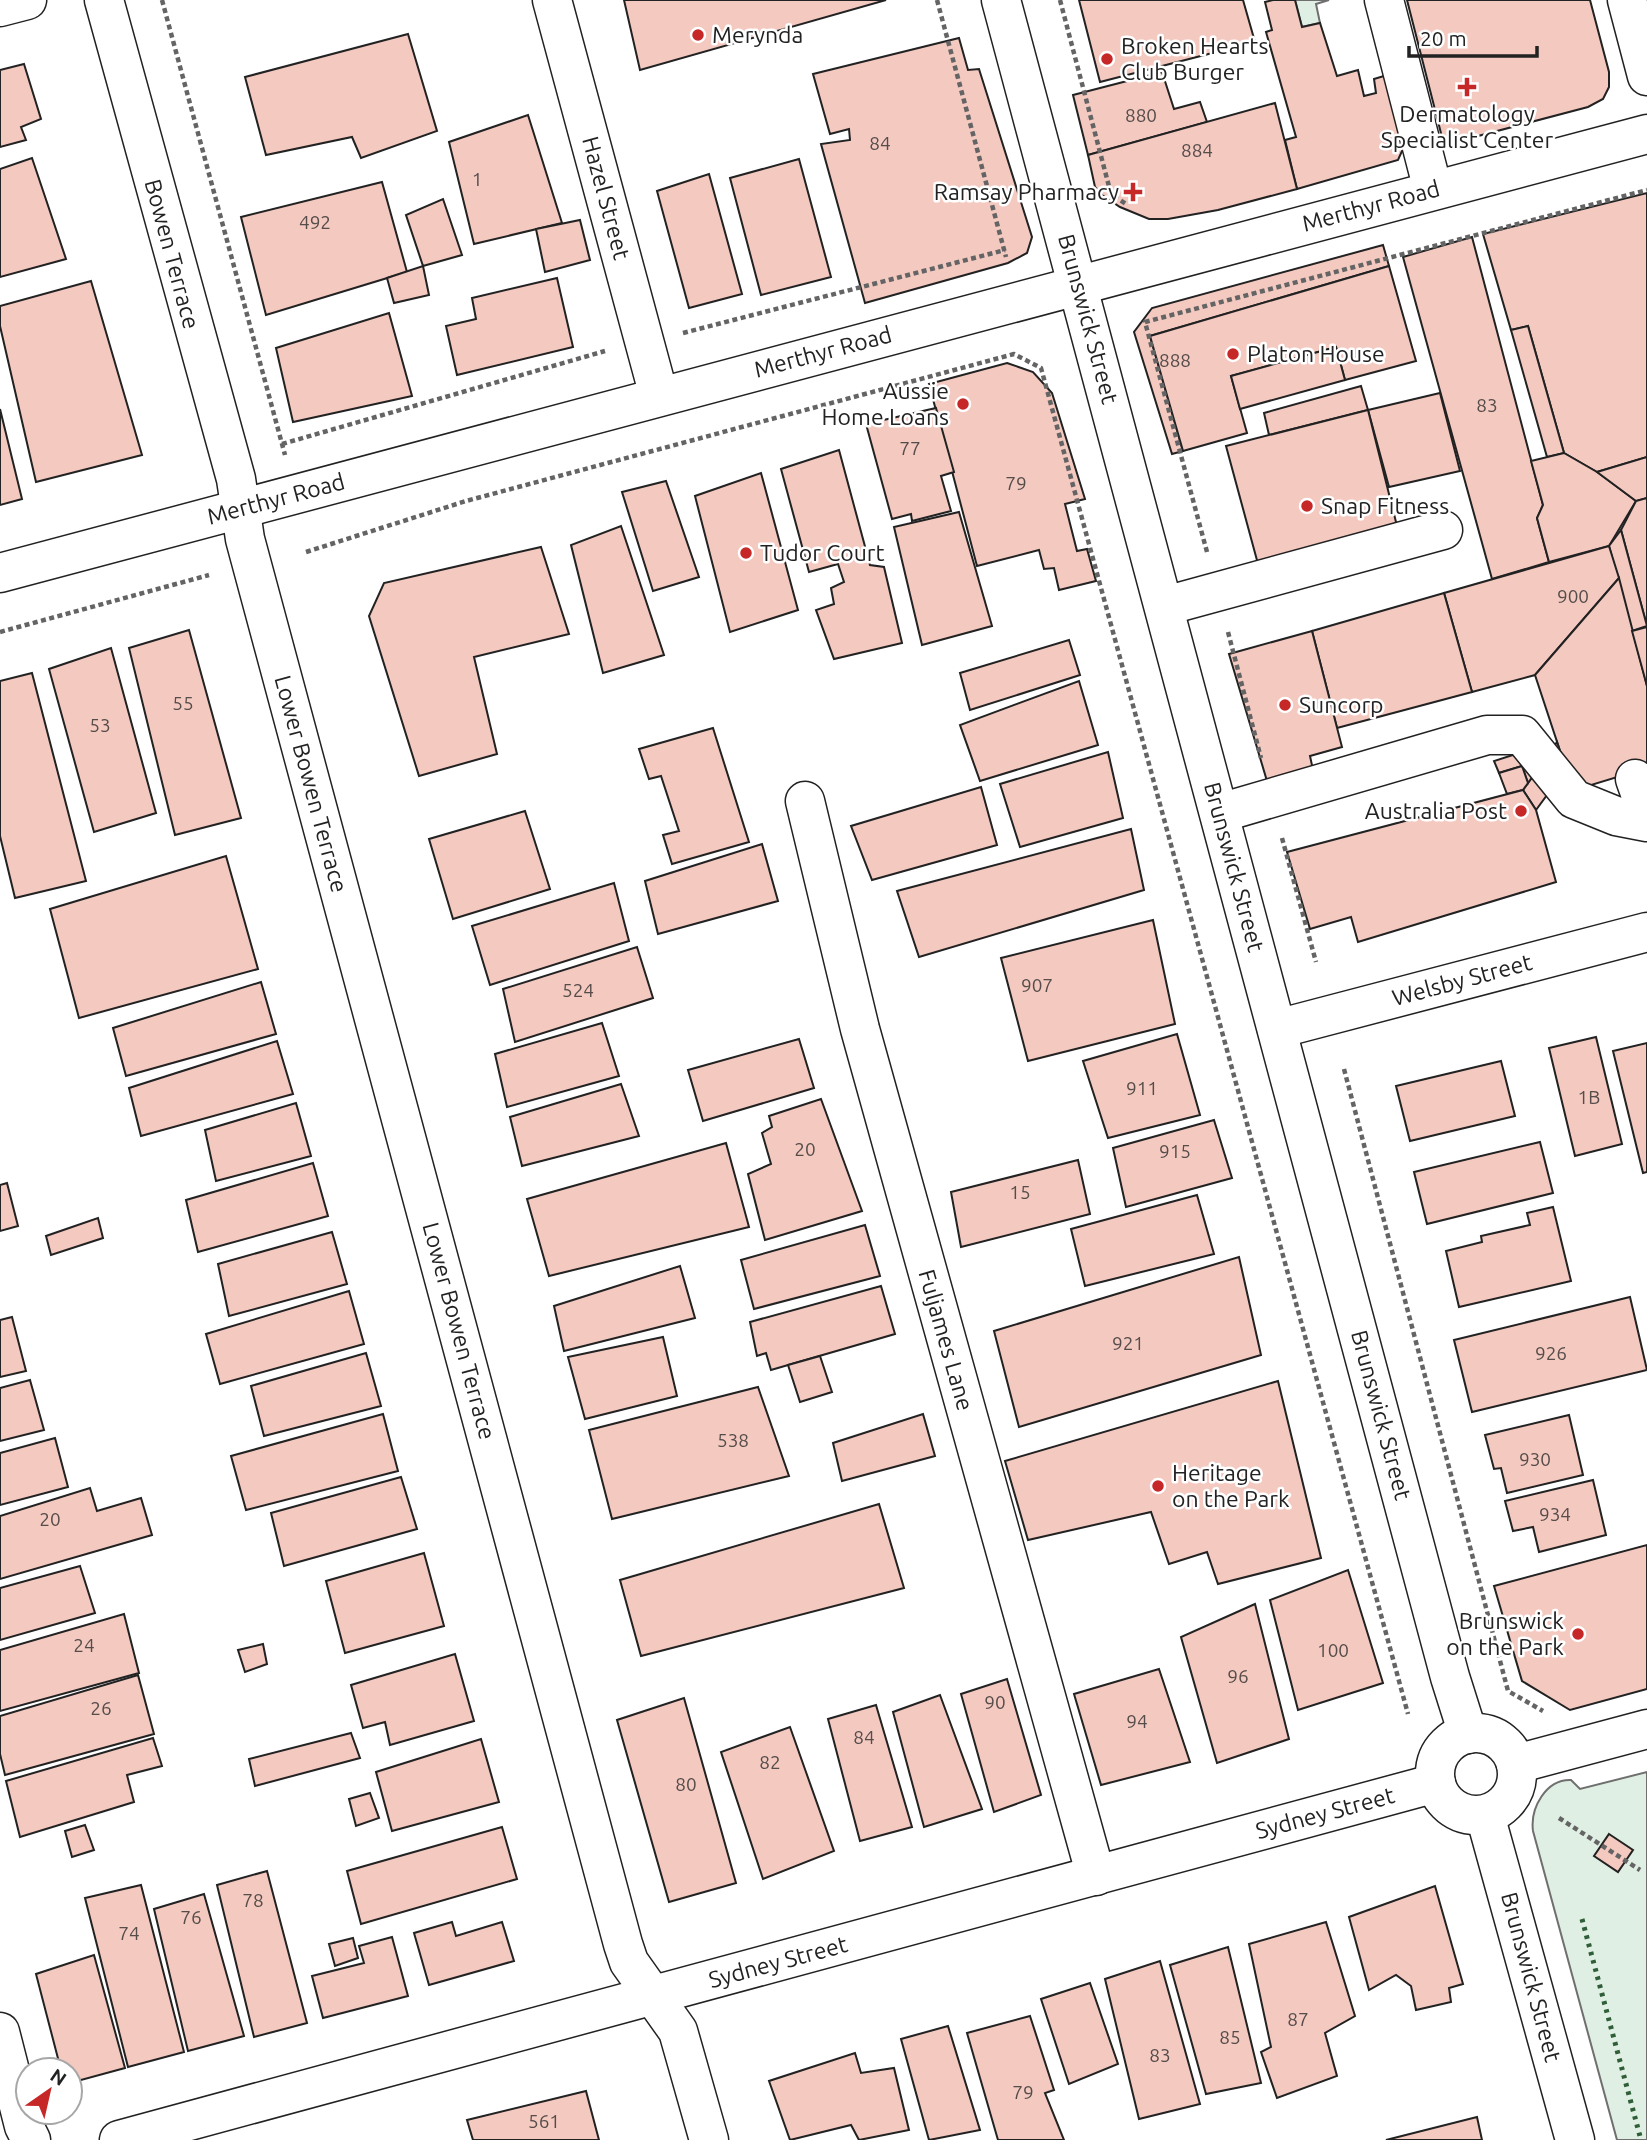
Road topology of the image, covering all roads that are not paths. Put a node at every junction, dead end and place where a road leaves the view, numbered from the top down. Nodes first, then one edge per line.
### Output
1 (27, 0) edge
2 (104, 0) edge
3 (552, 0) edge
4 (1001, 0) edge
5 (1384, 0) edge
6 (1627, 0) edge
7 (0, 7) edge
8 (1647, 76) edge
9 (1647, 134) edge
10 (1433, 190) junction
11 (1079, 284) junction
12 (659, 396) junction
13 (241, 509) junction
14 (1443, 530) dead end
15 (0, 573) edge
16 (1165, 606) junction
17 (805, 801) dead end
18 (1220, 813) junction
19 (1647, 822) edge
20 (1647, 932) edge
21 (1277, 1029) junction
22 (1647, 1729) edge
23 (1468, 1734) junction
24 (1516, 1764) junction
25 (1436, 1783) junction
26 (1485, 1815) junction
27 (1096, 1876) junction
28 (653, 1996) junction
29 (0, 2032) edge
30 (31, 2140) edge
31 (119, 2140) edge
32 (709, 2140) edge
33 (1575, 2140) edge

1 - 7 street
2 - 13 street, Bowen Terrace
3 - 12 street, Hazel Street
4 - 11 street, Brunswick Street
5 - 10 street
6 - 8 street
9 - 10 street, Merthyr Road
10 - 11 street, Merthyr Road
11 - 12 street, Merthyr Road
11 - 16 street, Brunswick Street
12 - 13 street, Merthyr Road
13 - 15 street, Merthyr Road
13 - 28 street, Lower Bowen Terrace
14 - 16 street
16 - 18 street, Brunswick Street
17 - 27 street, Fuljames Lane
18 - 19 street
18 - 21 street, Brunswick Street
20 - 21 street, Welsby Street
21 - 23 street, Brunswick Street
22 - 24 street
23 - 24 street
23 - 25 street
24 - 26 street
25 - 26 street
25 - 27 street, Sydney Street
26 - 33 street, Brunswick Street
27 - 28 street, Sydney Street
28 - 31 street, Sydney Street
28 - 32 street, Lower Bowen Terrace
29 - 30 street

